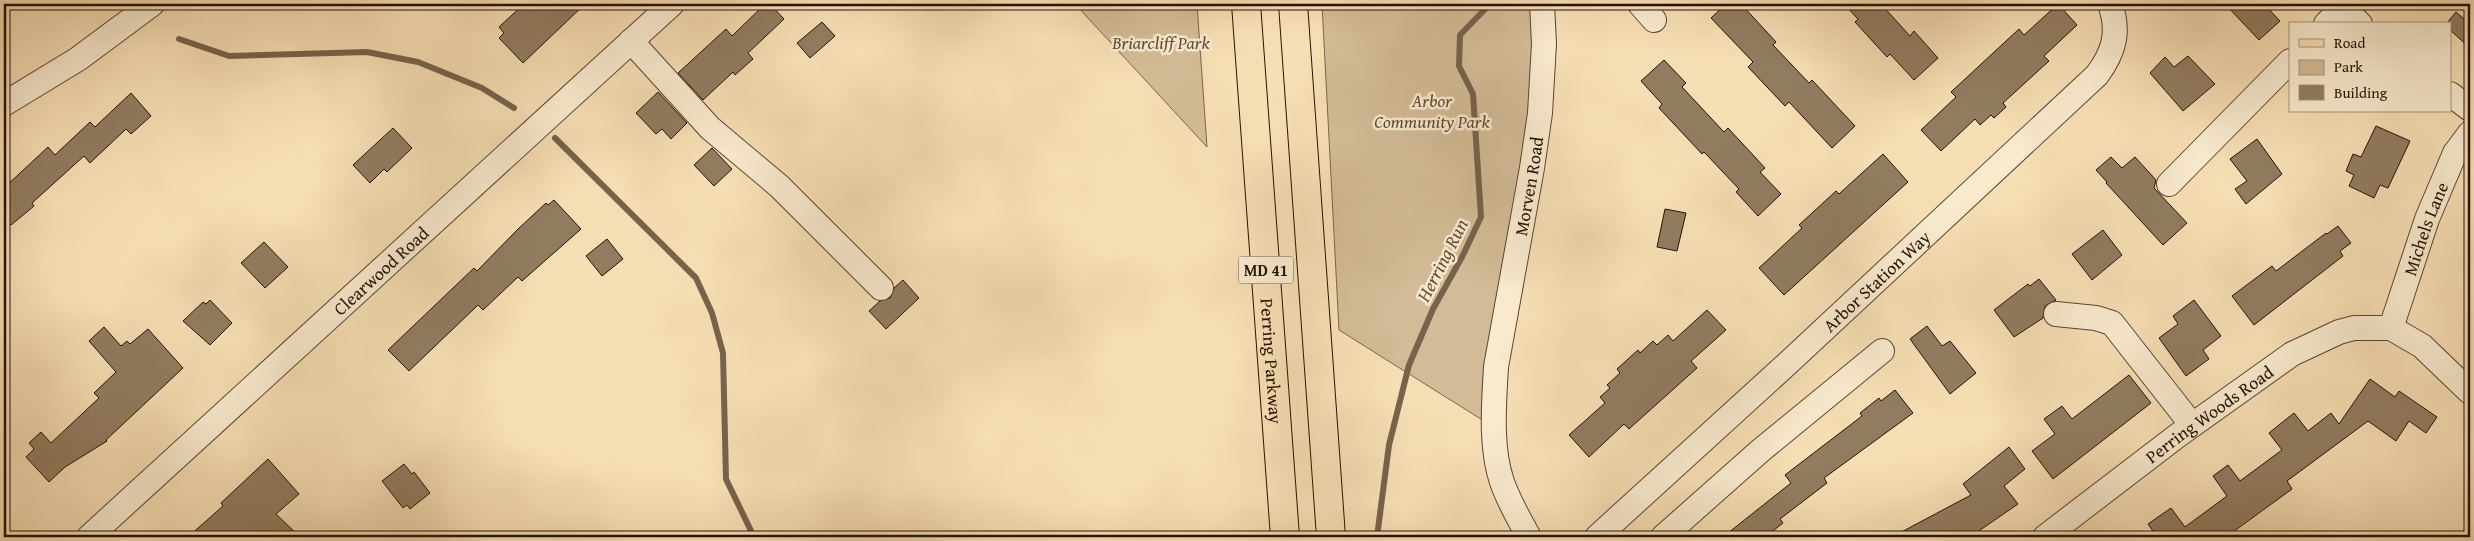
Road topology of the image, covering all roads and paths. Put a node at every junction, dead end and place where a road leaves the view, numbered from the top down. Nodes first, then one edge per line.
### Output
1 (152, 4) edge
2 (672, 4) edge
3 (1246, 4) edge
4 (1293, 4) edge
5 (1542, 4) edge
6 (2110, 4) edge
7 (2336, 12) edge
8 (2356, 22) edge
9 (631, 41) junction
10 (2289, 62) edge
11 (2452, 96) edge
12 (4, 104) edge
13 (2470, 109) edge
14 (2470, 133) edge
15 (2170, 184) dead end
16 (881, 288) dead end
17 (2056, 314) dead end
18 (2391, 328) junction
19 (1882, 351) dead end
20 (2470, 392) edge
21 (2192, 425) junction
22 (90, 537) edge
23 (1285, 537) edge
24 (1331, 537) edge
25 (1529, 537) edge
26 (1597, 537) edge
27 (1663, 537) edge
28 (2044, 537) edge

1 - 12 street
2 - 9 street, Clearwood Road
3 - 23 main road, Perring Parkway / MD 41
4 - 24 main road, MD 41
5 - 25 street, Morven Road
6 - 26 street, Arbor Station Way
7 - 8 street
9 - 16 street
9 - 22 street, Clearwood Road
10 - 15 street
11 - 13 street
14 - 18 street, Michels Lane
17 - 21 street
18 - 20 street
18 - 21 street, Perring Woods Road
19 - 27 street
21 - 28 street, Perring Woods Road

